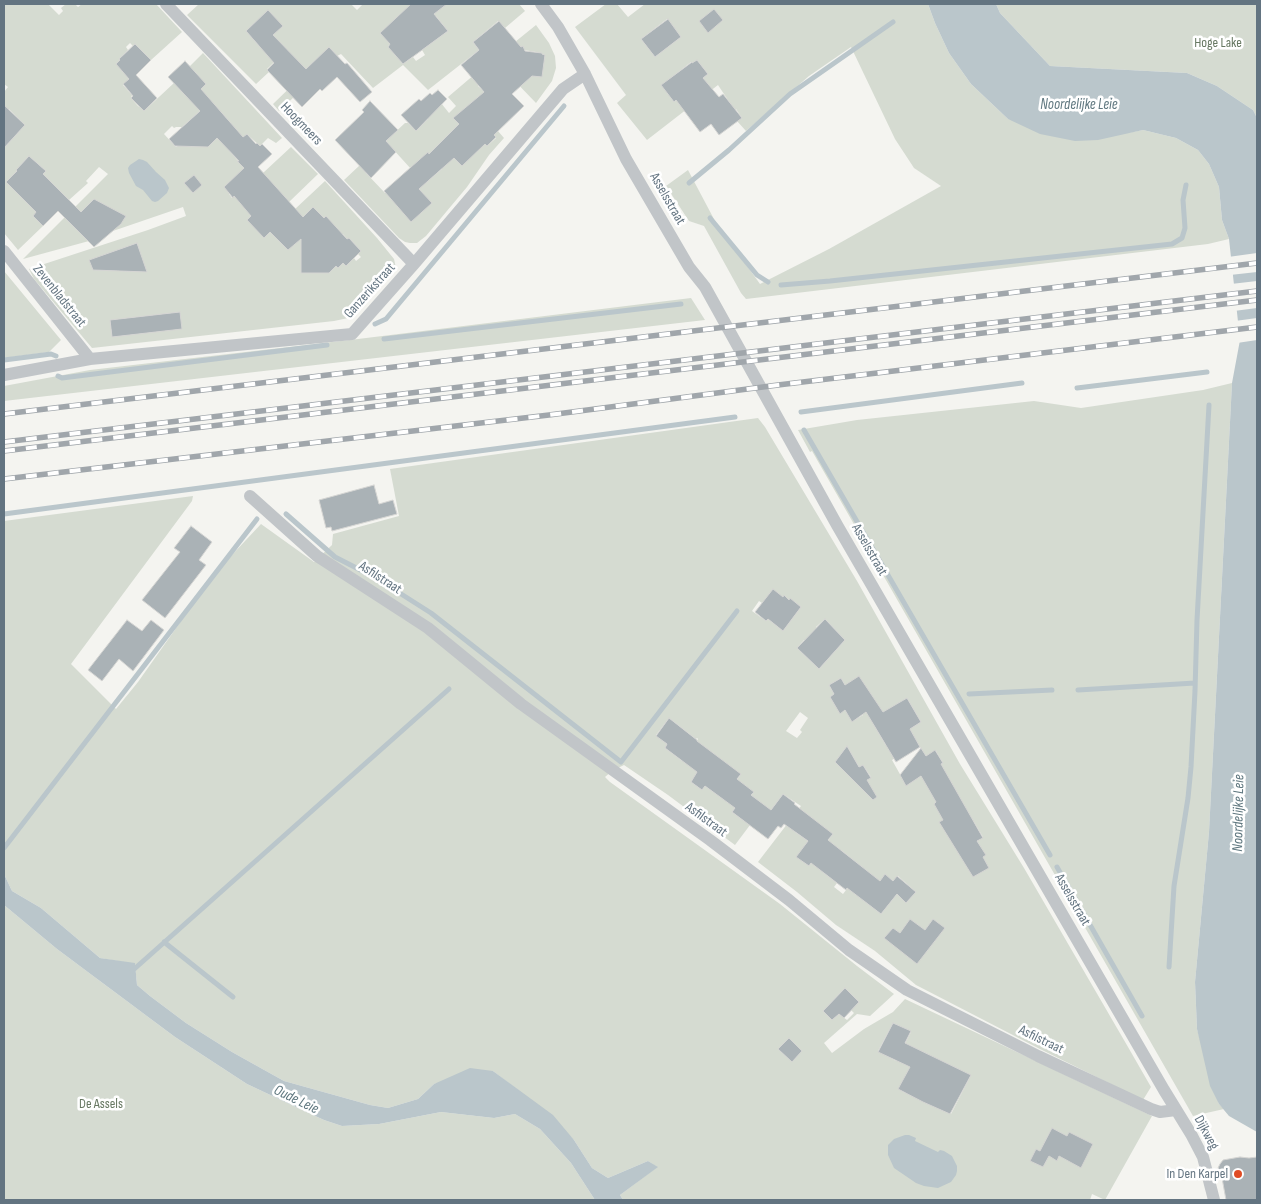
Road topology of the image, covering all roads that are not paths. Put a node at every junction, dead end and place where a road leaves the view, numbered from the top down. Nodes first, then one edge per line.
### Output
1 (166, 4) edge
2 (541, 4) edge
3 (585, 74) junction
4 (4, 251) edge
5 (414, 264) junction
6 (90, 359) junction
7 (4, 375) edge
8 (250, 496) dead end
9 (1176, 1110) junction
10 (1214, 1200) edge

1 - 5 street, Hoogmeers
2 - 3 street, Asselsstraat
3 - 5 street, Ganzerikstraat
3 - 9 street, Asselsstraat
4 - 6 street, Zevenbladstraat
5 - 6 street, Ganzerikstraat
6 - 7 street, Ganzerikstraat
8 - 9 street, Asfilstraat
9 - 10 street, Dijkweg

